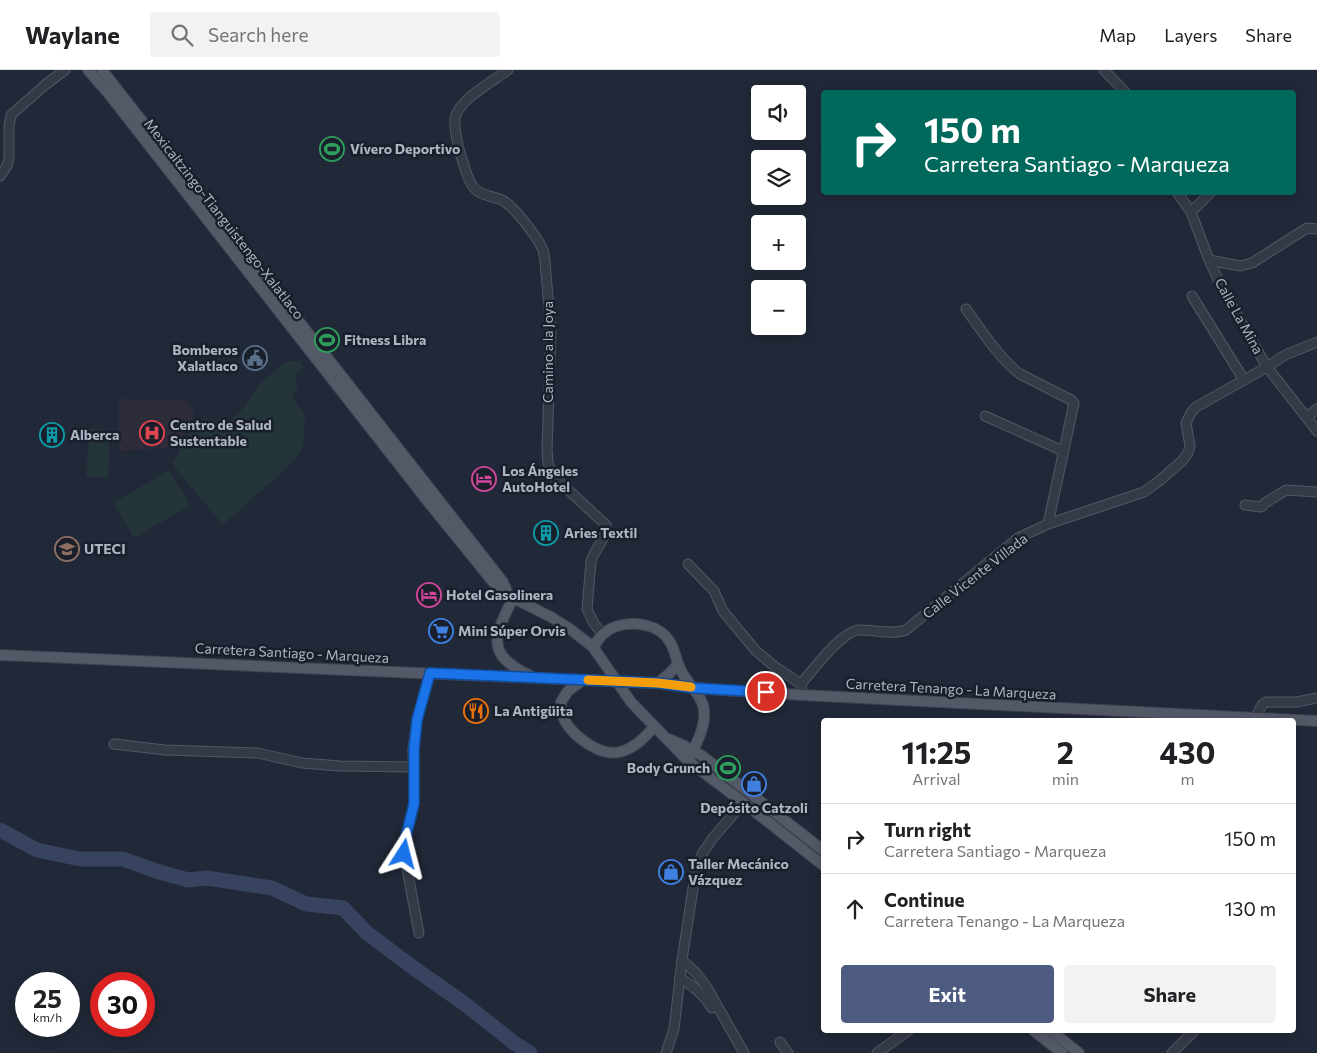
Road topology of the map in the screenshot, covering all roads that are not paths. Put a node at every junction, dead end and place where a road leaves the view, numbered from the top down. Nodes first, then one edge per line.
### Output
1 (65, 70) edge
2 (88, 70) edge
3 (102, 70) edge
4 (508, 70) edge
5 (1104, 70) edge
6 (1123, 90) edge
7 (0, 176) edge
8 (1179, 195) edge
9 (1208, 195) edge
10 (1192, 212) junction
11 (1317, 229) edge
12 (1209, 260) junction
13 (1192, 296) dead end
14 (966, 309) dead end
15 (1317, 342) edge
16 (1267, 366) junction
17 (1244, 380) junction
18 (1317, 409) edge
19 (985, 416) dead end
20 (1307, 417) junction
21 (1317, 431) edge
22 (1064, 451) junction
23 (1317, 492) edge
24 (1245, 505) dead end
25 (1048, 524) junction
26 (688, 564) dead end
27 (510, 596) junction
28 (602, 634) junction
29 (592, 648) junction
30 (0, 655) edge
31 (678, 664) junction
32 (430, 673) junction
33 (534, 678) junction
34 (583, 680) junction
35 (658, 683) junction
36 (801, 684) junction
37 (694, 688) junction
38 (802, 695) junction
39 (1317, 698) edge
40 (1255, 718) joint
41 (1296, 720) edge
42 (1317, 721) edge
43 (654, 727) junction
44 (665, 738) junction
45 (114, 744) dead end
46 (693, 751) junction
47 (688, 761) junction
48 (414, 767) junction
49 (751, 794) junction
50 (744, 803) junction
51 (821, 850) edge
52 (821, 864) edge
53 (419, 932) dead end
54 (682, 960) junction
55 (680, 978) junction
56 (905, 1033) edge
57 (1037, 1033) edge
58 (1054, 1033) edge
59 (1193, 1033) edge
60 (780, 1042) dead end
61 (666, 1053) edge
62 (739, 1053) edge
63 (744, 1053) edge
64 (788, 1053) edge
65 (877, 1053) edge
66 (1062, 1053) edge
67 (1079, 1053) edge
68 (1172, 1053) edge

1 - 7 street
2 - 27 main road, Mexicaltzingo-Tianguistengo-Xalatlaco
3 - 27 main road, Mexicaltzingo-Tianguistengo-Xalatlaco
4 - 28 street, Camino a la Joya
5 - 6 street
8 - 10 street, Calle La Mina
9 - 10 street
10 - 12 street, Calle La Mina
11 - 12 street
12 - 16 street, Calle La Mina
13 - 17 street
14 - 22 street
15 - 16 street, Calle Vicente Villada
16 - 17 street, Calle Vicente Villada
16 - 20 street, Calle La Mina
17 - 25 street, Calle Vicente Villada
18 - 20 street
19 - 22 street
20 - 21 street, Calle La Mina
22 - 25 street
23 - 24 street
25 - 36 street, Calle Vicente Villada
26 - 36 street
27 - 29 main road, Mexicaltzingo-Tianguistengo-Xalatlaco
27 - 33 main road
28 - 29 main road
28 - 31 main road
29 - 43 main road, Mexicaltzingo-Tianguistengo-Xalatlaco
30 - 32 main road, Carretera Santiago - Marqueza
31 - 35 main road
31 - 37 main road
32 - 33 main road, Carretera Santiago - Marqueza
32 - 48 street
33 - 34 main road, Carretera Santiago - Marqueza
34 - 35 main road, Carretera Tenango - La Marqueza, bridge
34 - 43 main road
35 - 37 main road, Carretera Tenango - La Marqueza
36 - 38 street
37 - 38 main road, Carretera Tenango - La Marqueza
37 - 46 main road
38 - 40 main road, Carretera Tenango - La Marqueza
39 - 40 street
41 - 42 main road, Carretera Tenango - La Marqueza
43 - 44 main road, Mexicaltzingo-Tianguistengo-Xalatlaco
44 - 46 main road, Mexicaltzingo-Tianguistengo-Xalatlaco
44 - 47 main road, Mexicaltzingo-Tianguistengo-Xalatlaco
45 - 48 street
46 - 47 main road
46 - 49 main road, Mexicaltzingo-Tianguistengo-Xalatlaco
47 - 50 main road, Mexicaltzingo-Tianguistengo-Xalatlaco
48 - 53 street
49 - 50 street
49 - 51 main road, Mexicaltzingo-Tianguistengo-Xalatlaco
50 - 52 main road, Mexicaltzingo-Tianguistengo-Xalatlaco
50 - 54 street
54 - 55 street
54 - 63 street
55 - 61 street
55 - 62 street
56 - 65 street
57 - 66 main road
58 - 67 main road
59 - 68 street
60 - 64 street

